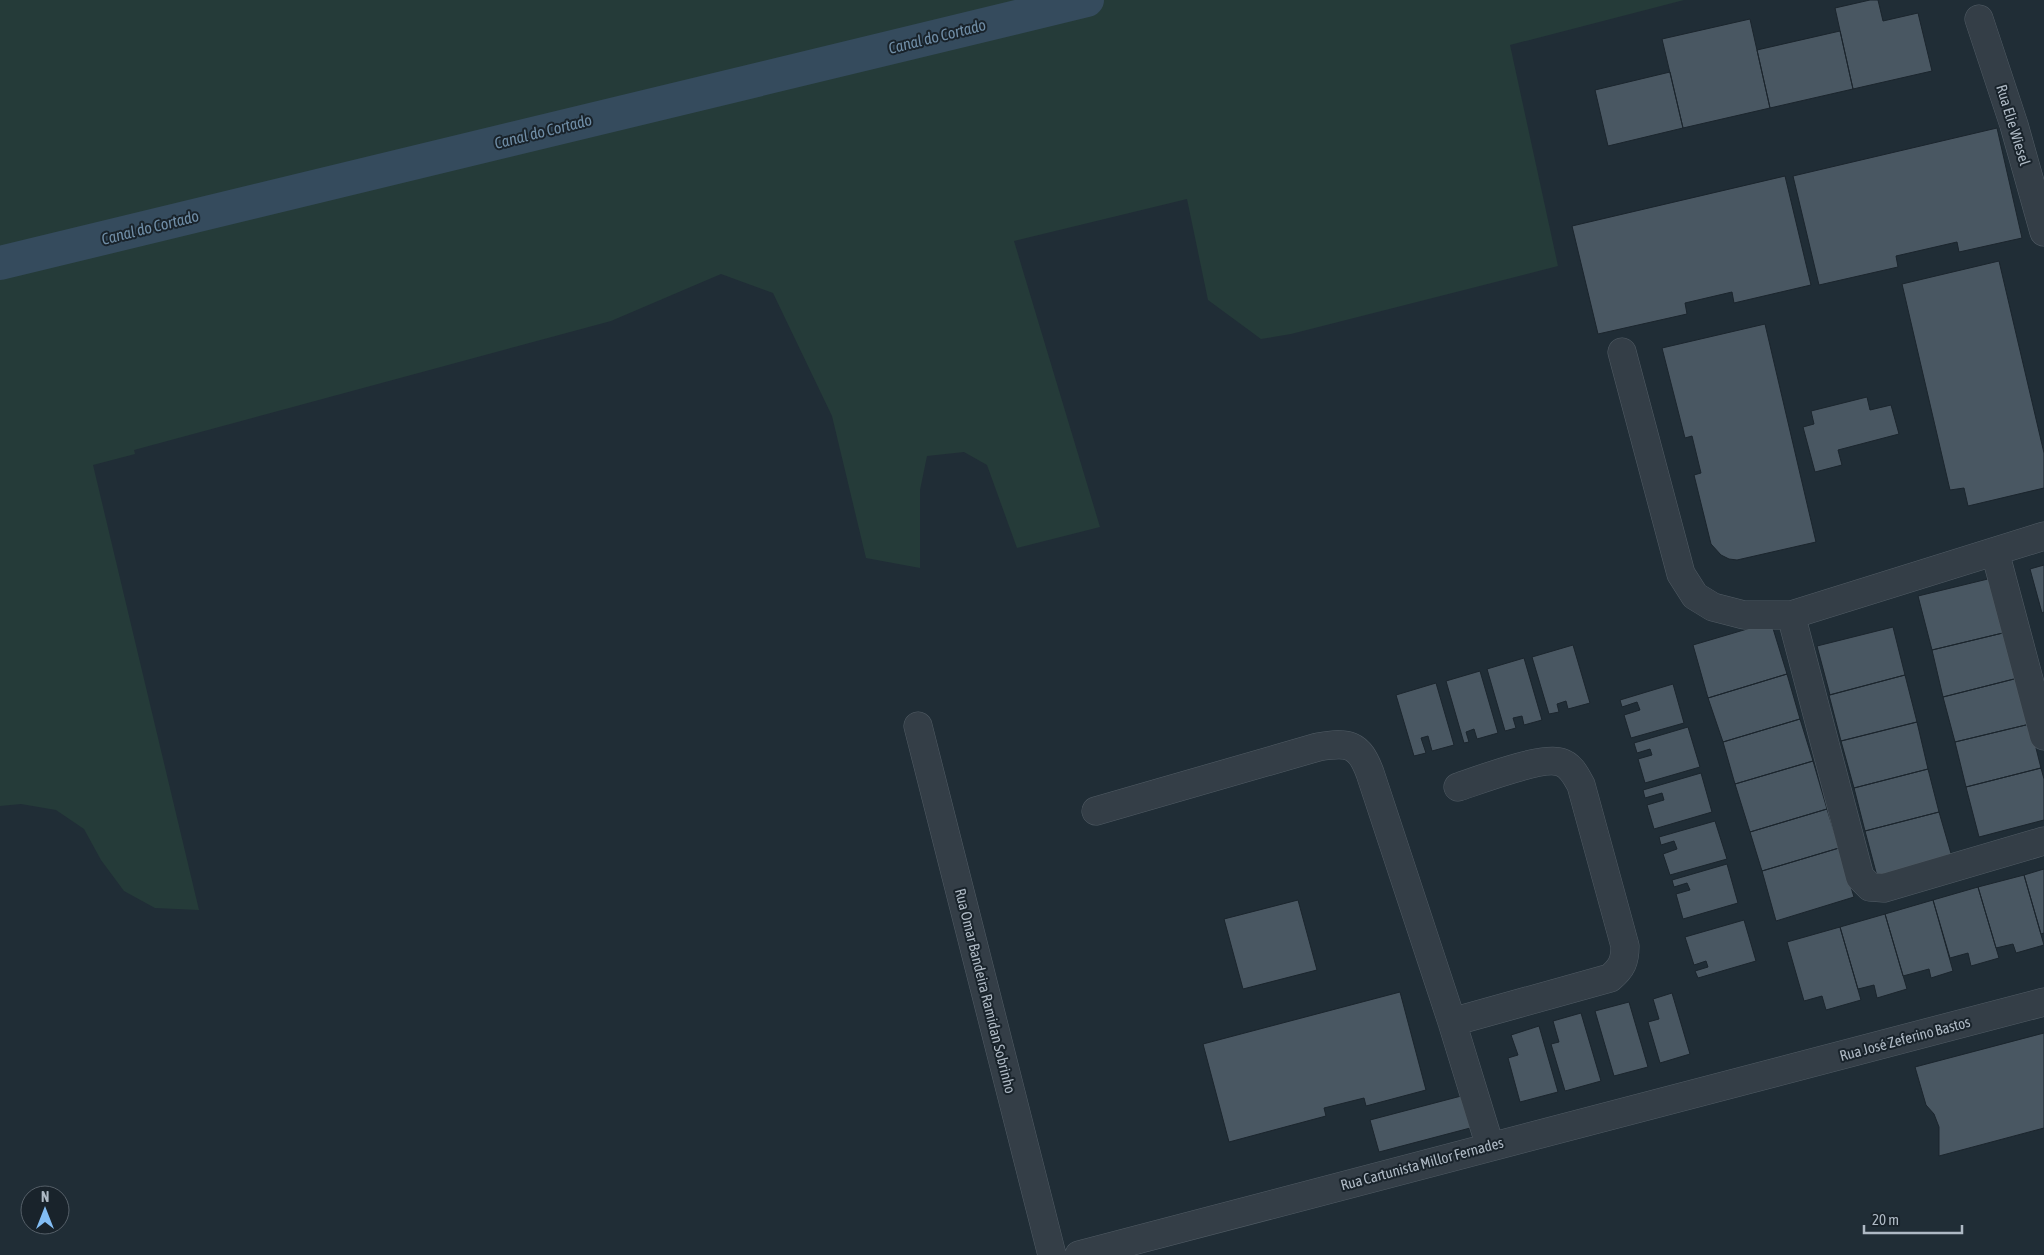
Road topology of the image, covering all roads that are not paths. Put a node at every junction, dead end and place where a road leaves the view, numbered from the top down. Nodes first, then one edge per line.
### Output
1 (1979, 19) dead end
2 (2044, 232) edge
3 (1622, 352) dead end
4 (2044, 536) edge
5 (1995, 552) junction
6 (1791, 615) junction
7 (918, 726) dead end
8 (2044, 736) edge
9 (1458, 787) dead end
10 (1096, 811) dead end
11 (2044, 841) edge
12 (2044, 1002) edge
13 (1452, 1022) junction
14 (1766, 1075) joint
15 (1490, 1146) junction
16 (1052, 1255) edge
17 (1079, 1255) edge

1 - 2 street, Rua Elie Wiesel
3 - 6 street
4 - 5 street
5 - 6 street
5 - 8 street
6 - 11 street
7 - 16 street, Rua Omar Bandeira Ramidan Sobrinho
9 - 13 street
10 - 13 street
12 - 14 street, Rua José Zeferino Bastos
13 - 15 street
14 - 15 street, Rua Cartunista Millor Fernades
15 - 17 street, Rua Cartunista Millor Fernades

